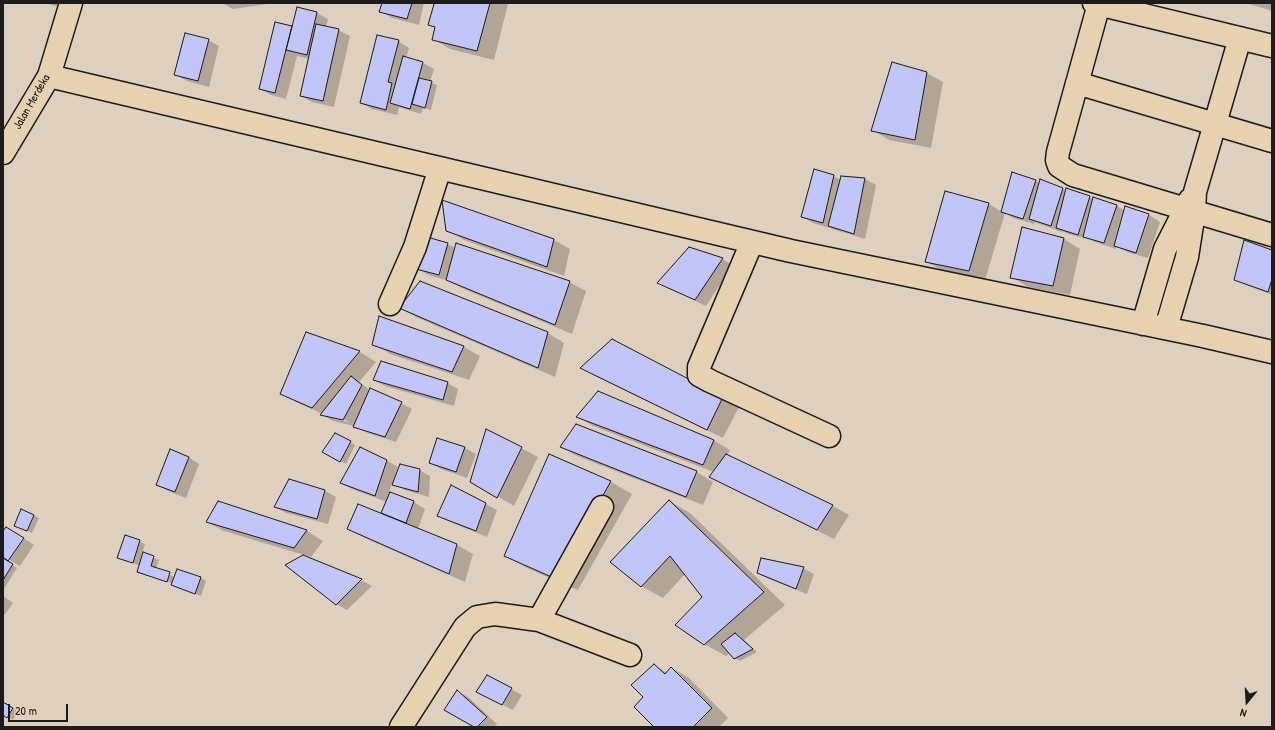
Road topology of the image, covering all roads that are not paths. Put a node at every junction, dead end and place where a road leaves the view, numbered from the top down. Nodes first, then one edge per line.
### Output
1 (71, 3) edge
2 (1097, 4) edge
3 (1240, 38) junction
4 (1272, 46) edge
5 (49, 76) junction
6 (1077, 83) junction
7 (1215, 124) junction
8 (1272, 141) edge
9 (3, 153) edge
10 (440, 168) junction
11 (1191, 204) junction
12 (1272, 235) edge
13 (752, 242) junction
14 (390, 304) dead end
15 (1144, 324) junction
16 (1166, 328) junction
17 (1272, 352) edge
18 (829, 436) dead end
19 (602, 507) dead end
20 (539, 620) junction
21 (630, 655) dead end
22 (401, 727) edge

1 - 5 street, Jalan Merdeka
2 - 3 street
2 - 6 street
3 - 4 street
3 - 7 street
5 - 9 street, Jalan Merdeka
5 - 10 street
6 - 7 street
6 - 11 street
7 - 8 street
7 - 11 street
10 - 13 street
10 - 14 street
11 - 12 street
11 - 15 street
11 - 16 street
13 - 15 street
13 - 18 street
15 - 16 street
16 - 17 street
19 - 20 street
20 - 21 street
20 - 22 street

